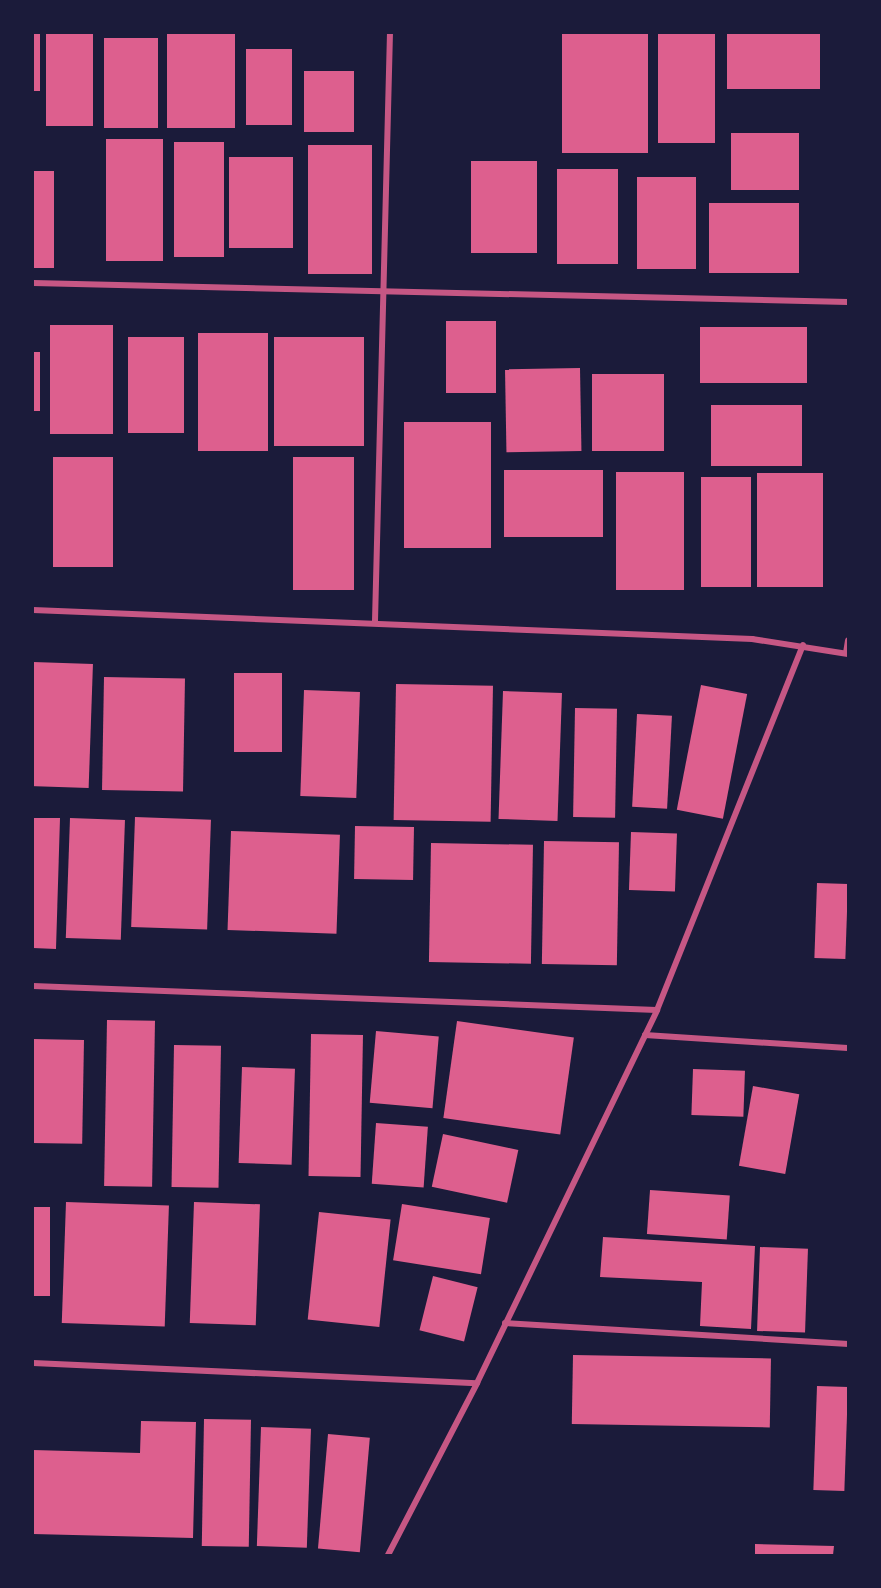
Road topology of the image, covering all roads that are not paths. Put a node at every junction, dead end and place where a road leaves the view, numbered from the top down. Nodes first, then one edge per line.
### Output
1 (390, 33) edge
2 (33, 283) edge
3 (384, 289) junction
4 (848, 302) edge
5 (33, 610) edge
6 (375, 621) junction
7 (848, 640) edge
8 (803, 645) junction
9 (847, 653) edge
10 (33, 987) edge
11 (657, 1010) junction
12 (645, 1035) junction
13 (848, 1048) edge
14 (505, 1323) junction
15 (848, 1344) edge
16 (33, 1364) edge
17 (477, 1383) junction
18 (388, 1555) edge

1 - 3 street
2 - 3 street
3 - 4 street
3 - 6 street
5 - 6 street
6 - 8 street
7 - 9 street
8 - 9 street
8 - 11 street
10 - 11 street
11 - 12 street
12 - 13 street
12 - 14 street
14 - 15 street
14 - 17 street
16 - 17 street
17 - 18 street

